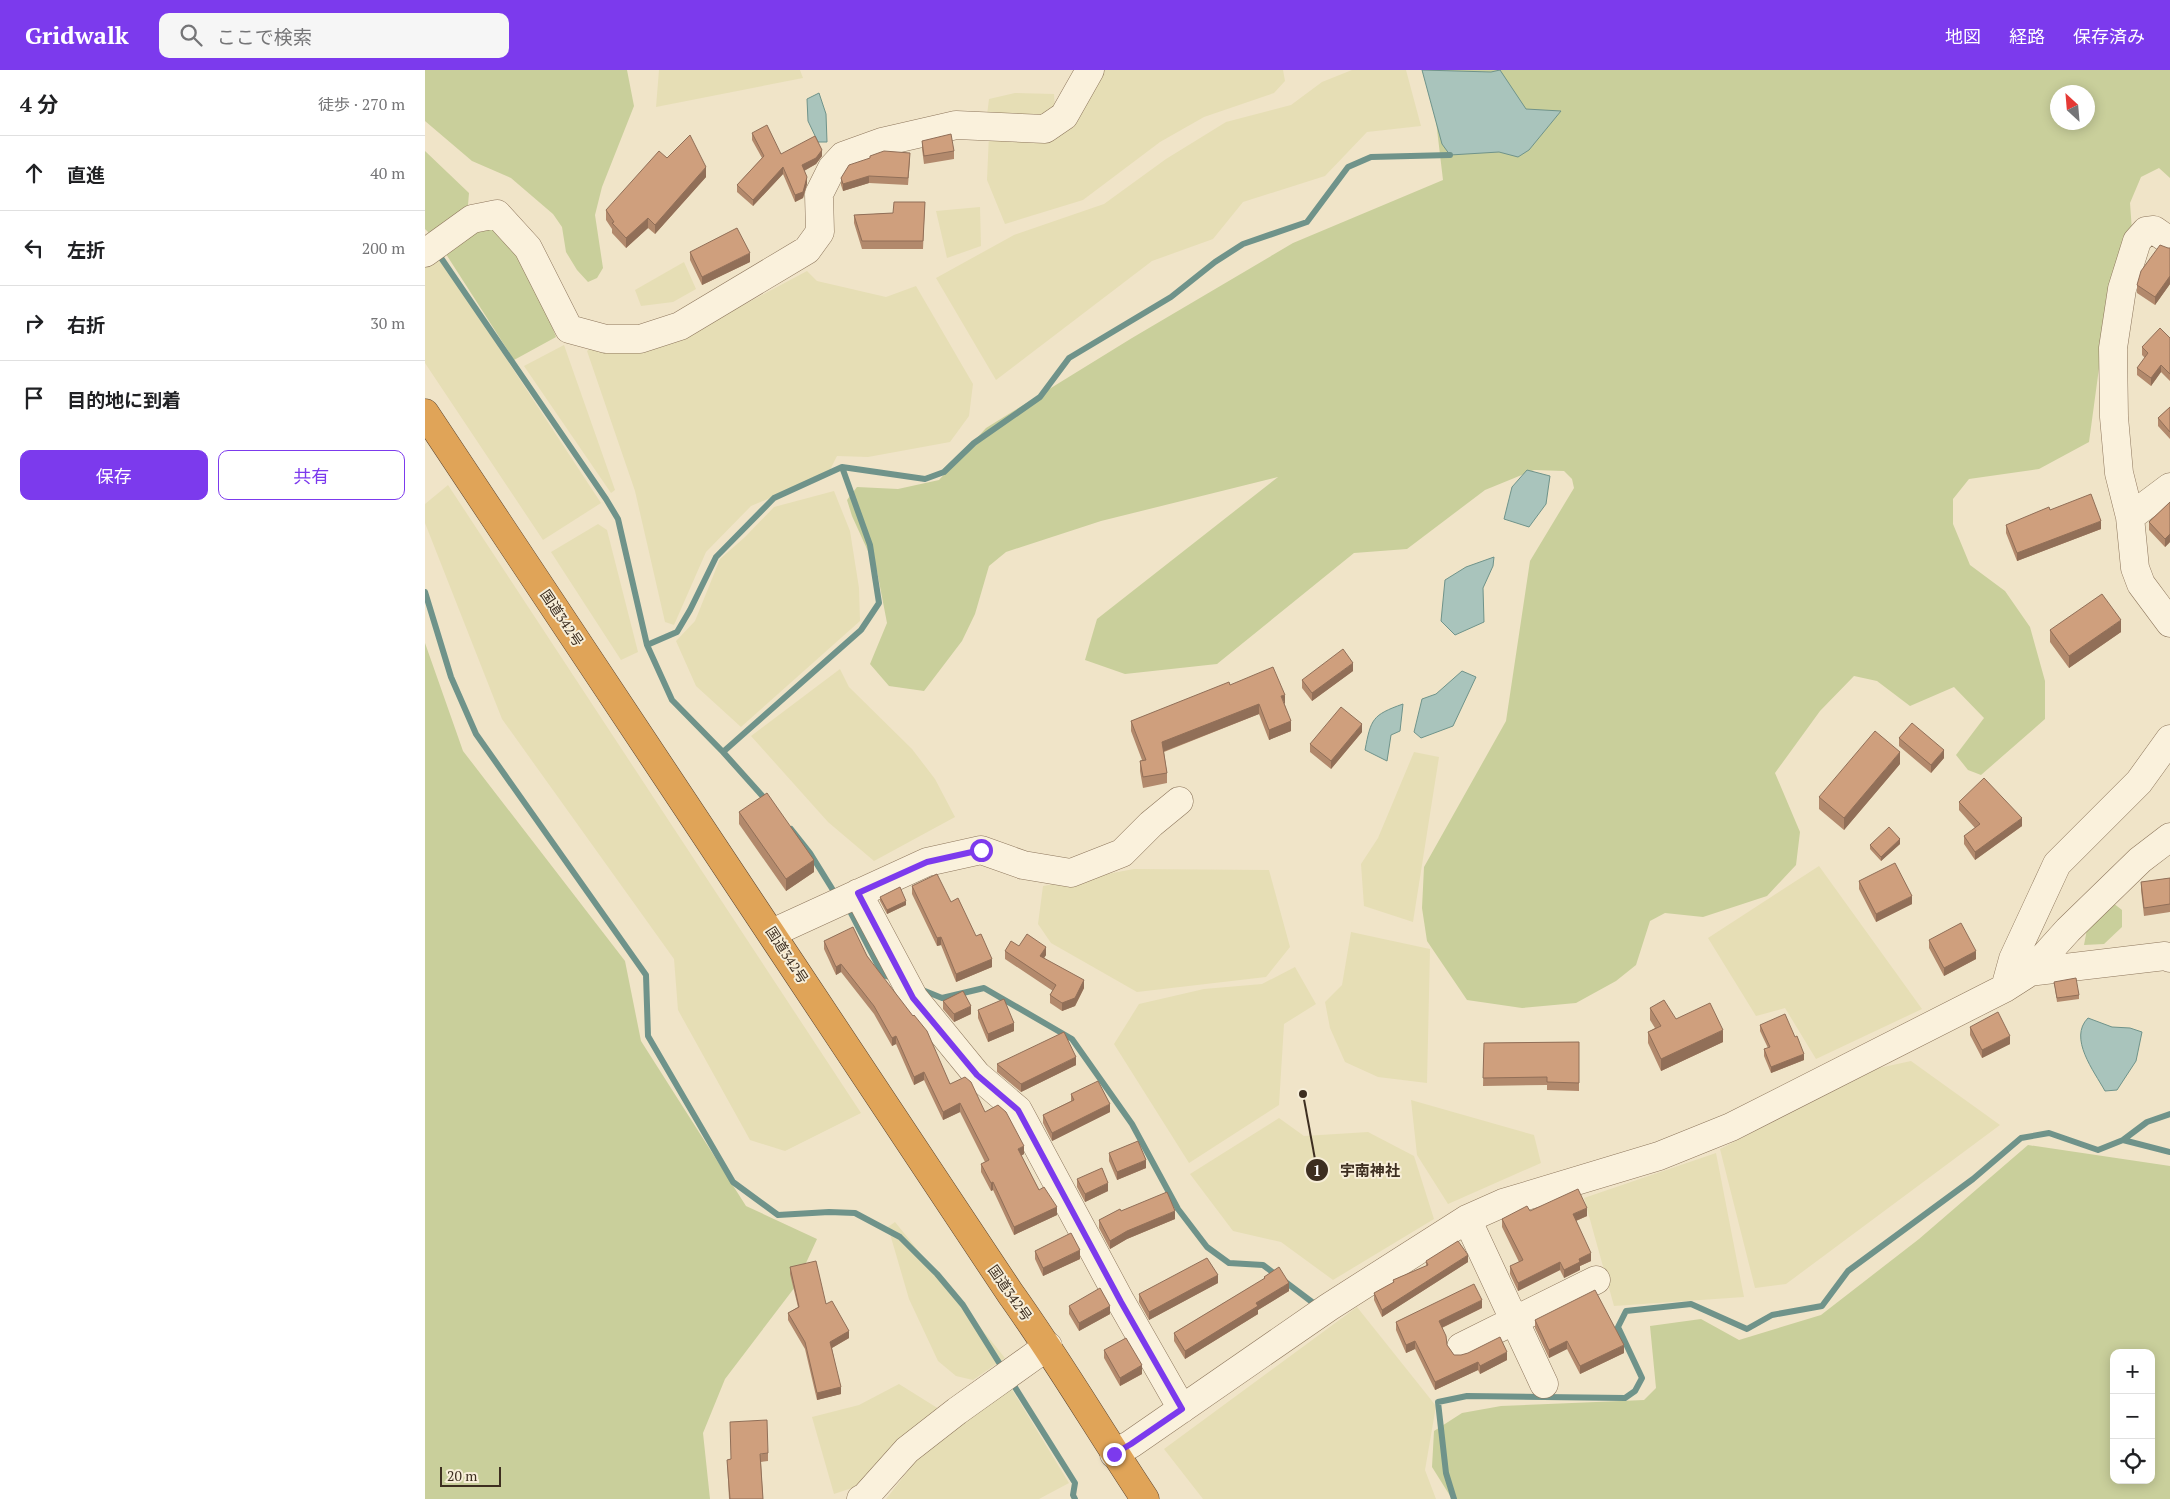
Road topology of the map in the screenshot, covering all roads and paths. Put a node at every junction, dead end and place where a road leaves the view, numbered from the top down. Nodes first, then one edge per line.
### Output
1 (1090, 70) edge
2 (2170, 242) edge
3 (425, 253) edge
4 (425, 413) edge
5 (2170, 487) edge
6 (2129, 517) junction
7 (2170, 623) edge
8 (2170, 739) edge
9 (1179, 801) dead end
10 (2170, 837) edge
11 (858, 893) junction
12 (772, 933) junction
13 (2170, 958) edge
14 (2030, 972) junction
15 (2005, 988) junction
16 (1467, 1219) junction
17 (1596, 1280) dead end
18 (1514, 1320) junction
19 (1048, 1346) junction
20 (1461, 1346) dead end
21 (1544, 1384) dead end
22 (1182, 1409) junction
23 (1114, 1454) junction
24 (861, 1499) edge
25 (1145, 1499) edge

1 - 3 street
2 - 6 street
4 - 12 highway, 国道342号
5 - 6 street
6 - 7 street
8 - 15 street
9 - 11 street
10 - 14 street
11 - 12 street
11 - 22 street
12 - 19 highway, 国道342号
13 - 14 street
14 - 15 street
15 - 16 street
16 - 18 street
16 - 22 street
17 - 18 street
18 - 20 street
18 - 21 street
19 - 23 highway, 国道342号
19 - 24 street
22 - 23 street
23 - 25 highway, 国道342号

